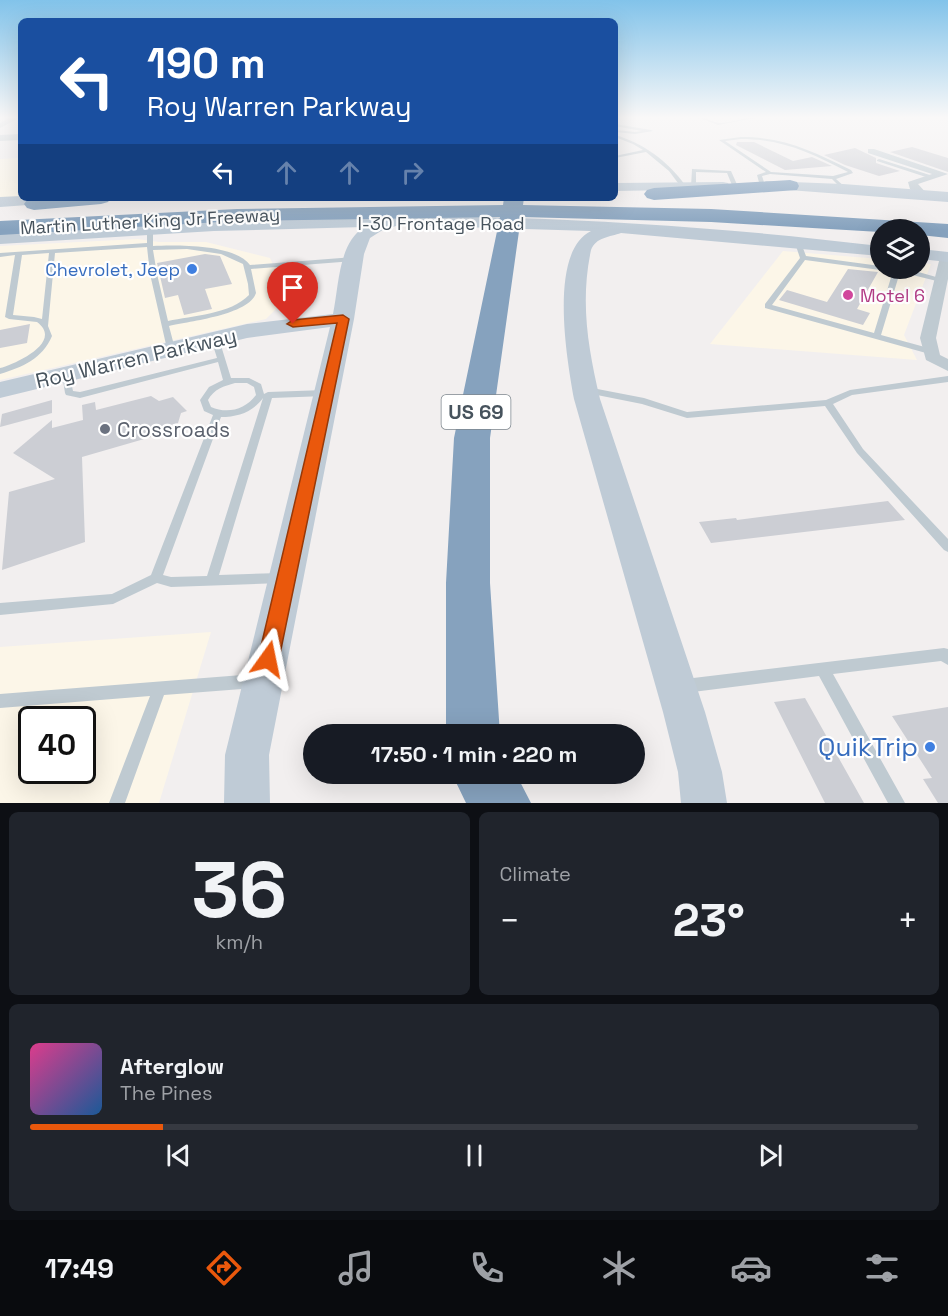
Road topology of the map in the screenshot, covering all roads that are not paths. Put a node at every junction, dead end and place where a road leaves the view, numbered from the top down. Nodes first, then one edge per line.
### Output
1 (653, 155) edge
2 (739, 155) edge
3 (815, 155) edge
4 (884, 155) edge
5 (879, 160) dead end
6 (945, 173) edge
7 (932, 177) junction
8 (766, 179) junction
9 (838, 183) junction
10 (688, 186) junction
11 (790, 186) junction
12 (618, 187) edge
13 (735, 187) junction
14 (618, 195) edge
15 (923, 195) junction
16 (948, 197) edge
17 (18, 200) edge
18 (67, 201) edge
19 (298, 201) edge
20 (513, 201) edge
21 (570, 201) edge
22 (0, 202) edge
23 (0, 207) edge
24 (0, 215) edge
25 (948, 220) edge
26 (404, 222) junction
27 (302, 224) junction
28 (543, 224) junction
29 (624, 228) junction
30 (948, 231) edge
31 (0, 240) edge
32 (149, 241) junction
33 (800, 250) junction
34 (870, 250) edge
35 (52, 251) junction
36 (582, 251) junction
37 (19, 253) junction
38 (354, 256) junction
39 (930, 256) edge
40 (947, 257) edge
41 (870, 266) edge
42 (247, 267) junction
43 (930, 278) edge
44 (894, 279) edge
45 (941, 280) junction
46 (9, 317) junction
47 (0, 319) edge
48 (343, 319) junction
49 (166, 324) junction
50 (45, 325) junction
51 (877, 336) junction
52 (171, 349) junction
53 (218, 349) junction
54 (929, 351) junction
55 (948, 366) edge
56 (0, 371) edge
57 (66, 374) junction
58 (948, 379) edge
59 (228, 382) junction
60 (0, 390) edge
61 (585, 390) junction
62 (327, 393) junction
63 (264, 395) junction
64 (828, 403) junction
65 (218, 413) junction
66 (948, 547) edge
67 (156, 578) junction
68 (286, 578) junction
69 (211, 581) junction
70 (0, 609) edge
71 (947, 653) edge
72 (823, 669) junction
73 (264, 680) junction
74 (676, 687) junction
75 (159, 688) junction
76 (0, 702) edge
77 (473, 724) edge
78 (476, 784) edge
79 (488, 784) edge
80 (117, 803) edge
81 (247, 803) edge
82 (478, 803) edge
83 (501, 803) edge
84 (704, 803) edge
85 (897, 803) edge

1 - 10 lane
2 - 8 lane
3 - 9 lane
4 - 6 street
5 - 7 lane
6 - 7 street
7 - 15 street
8 - 9 lane
8 - 11 main road
8 - 13 main road
9 - 11 main road
9 - 15 main road
10 - 12 main road
10 - 13 main road
11 - 13 highway
13 - 14 highway
15 - 16 main road
17 - 22 main road
18 - 23 highway
19 - 24 highway, Martin Luther King Jr Freeway
20 - 77 highway, US 69
21 - 25 highway, Martin Luther King Jr Freeway
26 - 27 main road, I-30 Frontage Road
26 - 28 main road, I-30 Frontage Road
26 - 38 main road
27 - 32 main road, I-30 Frontage Road
27 - 38 main road
28 - 29 main road, I-30 Frontage Road
28 - 36 main road
29 - 33 main road, I-30 Frontage Road
29 - 36 main road
30 - 31 highway, Martin Luther King Jr Freeway
31 - 32 main road, I-30 Frontage Road
31 - 37 lane
32 - 35 lane
32 - 42 lane
32 - 49 lane
33 - 34 main road, I-30 Frontage Road
33 - 41 lane
33 - 51 lane
35 - 37 lane
35 - 50 lane
36 - 61 main road
37 - 46 lane
38 - 42 lane
38 - 48 main road
39 - 40 main road
40 - 45 street
42 - 49 lane
43 - 45 lane
44 - 51 lane
45 - 54 street
46 - 47 lane
46 - 50 lane
48 - 53 main road, Roy Warren Parkway
48 - 62 main road
49 - 52 lane
50 - 56 lane
51 - 54 lane
52 - 53 main road, Roy Warren Parkway
52 - 57 main road, Roy Warren Parkway
53 - 57 lane
53 - 59 lane
54 - 55 street
57 - 60 main road, Roy Warren Parkway
58 - 64 lane
59 - 63 lane
59 - 65 lane
61 - 64 lane
61 - 74 main road
62 - 63 lane
62 - 68 main road
63 - 65 lane
63 - 69 lane
64 - 66 lane
65 - 67 lane
67 - 69 lane
67 - 70 lane
68 - 69 lane
68 - 73 main road
71 - 72 lane
72 - 74 lane
72 - 85 lane
73 - 75 lane
73 - 81 main road
74 - 84 main road
75 - 76 lane
75 - 80 lane
78 - 82 highway
79 - 83 highway

